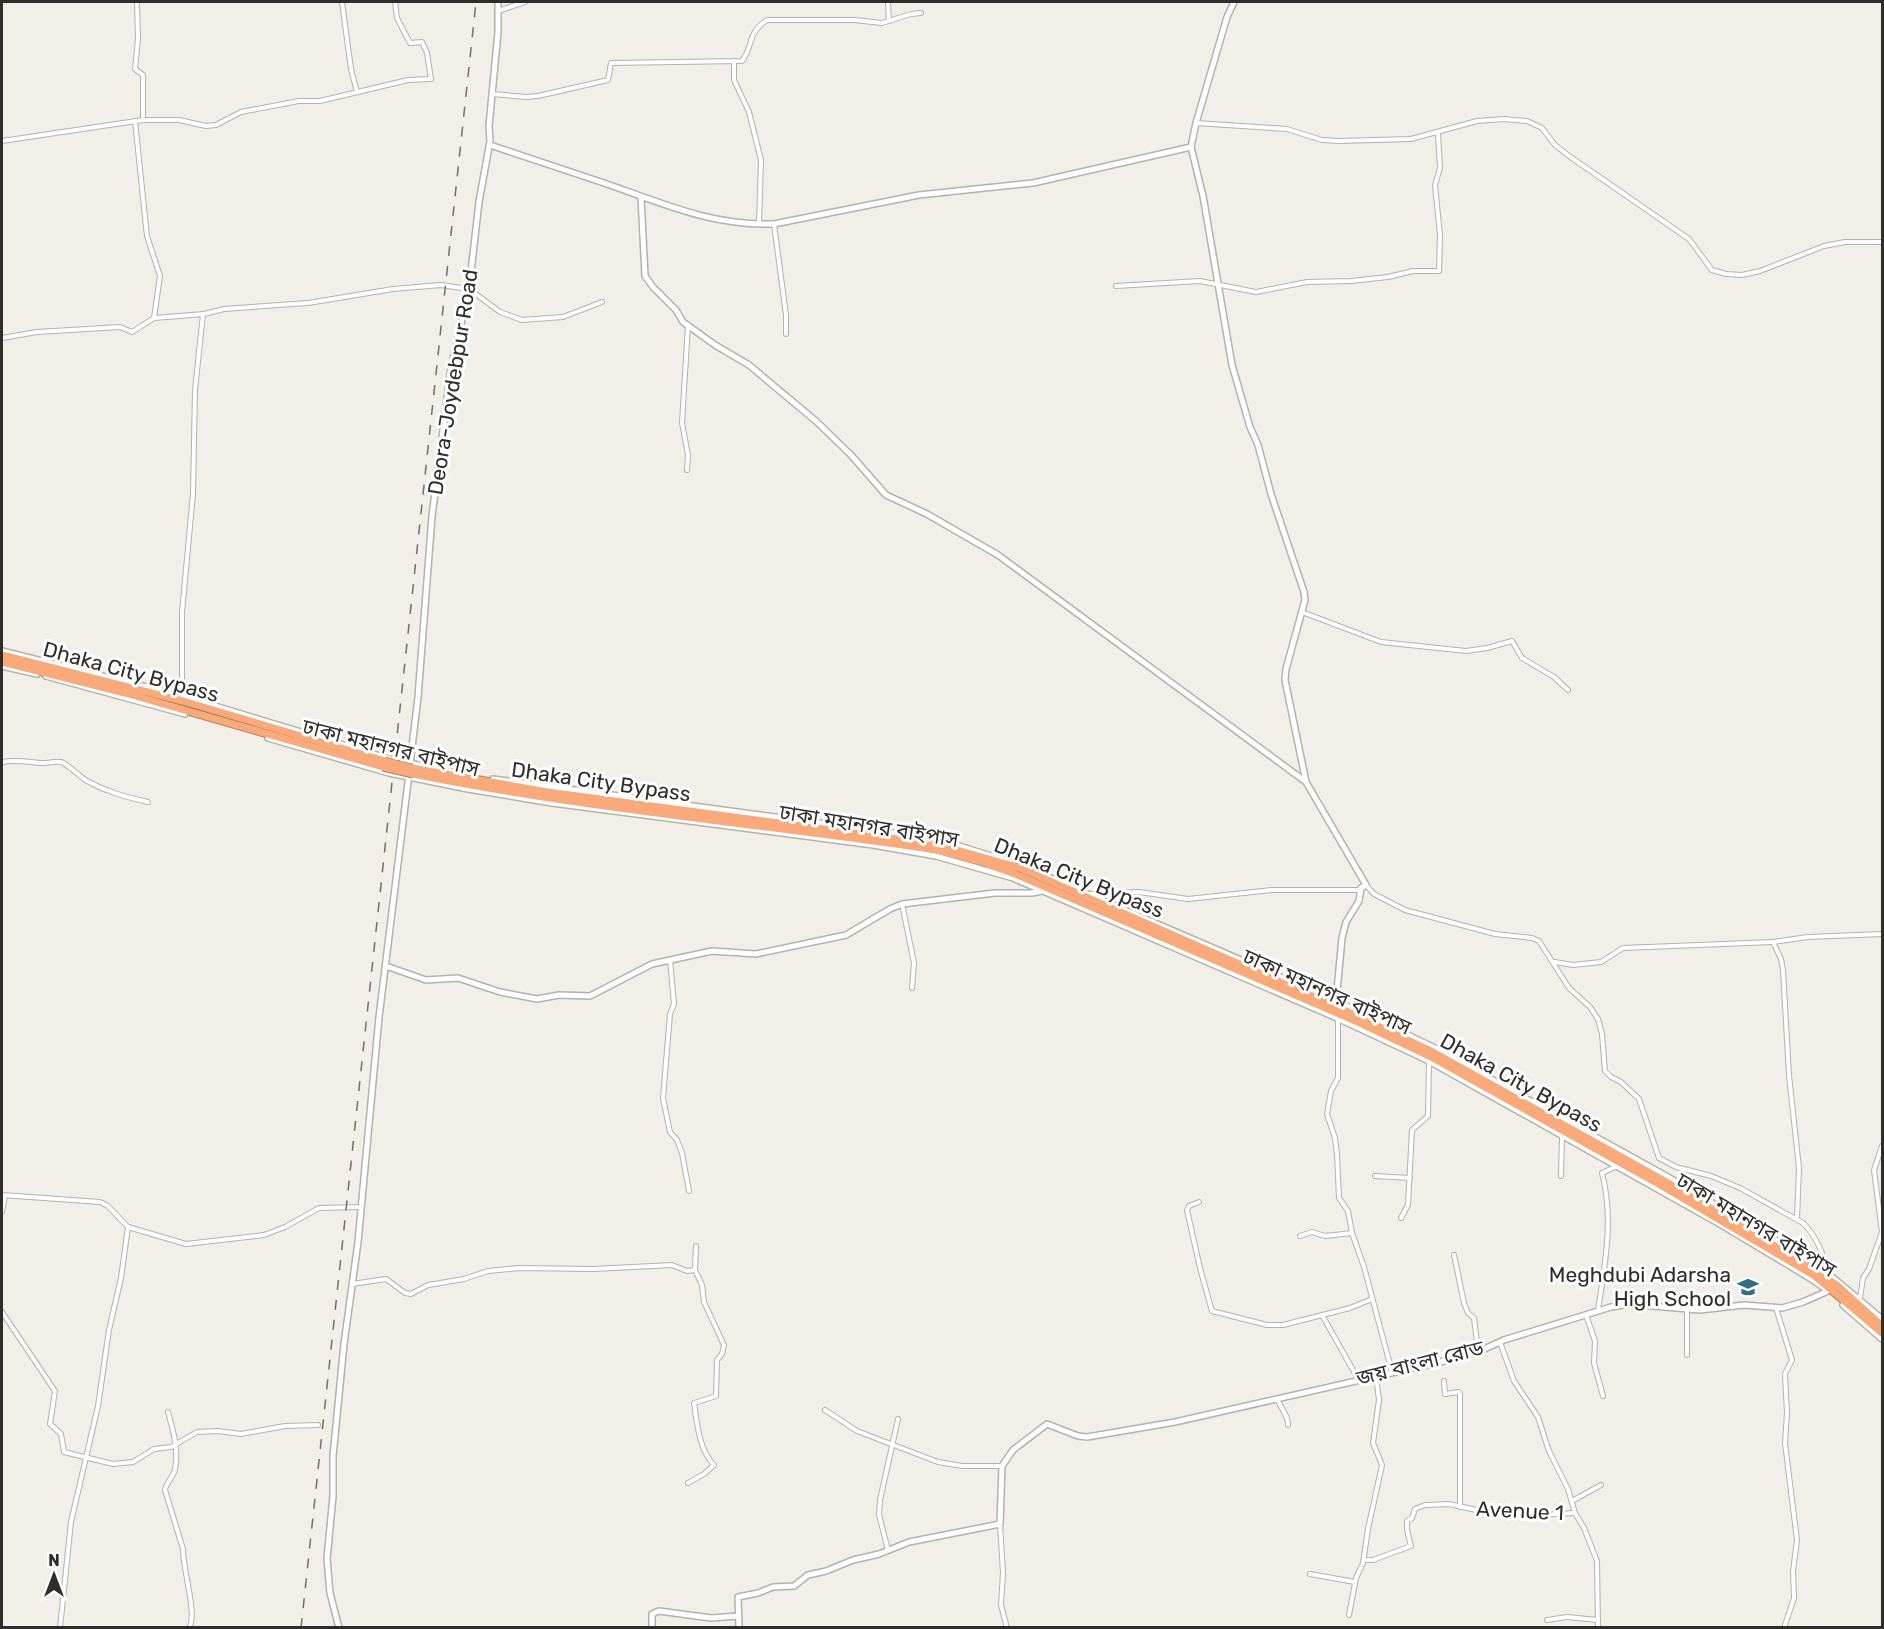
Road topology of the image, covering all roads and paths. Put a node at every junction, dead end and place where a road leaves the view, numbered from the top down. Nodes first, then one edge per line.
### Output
1 (136, 2) edge
2 (342, 2) edge
3 (395, 2) edge
4 (498, 2) edge
5 (525, 2) edge
6 (888, 2) edge
7 (1234, 2) edge
8 (498, 11) junction
9 (921, 13) dead end
10 (889, 21) junction
11 (734, 61) junction
12 (357, 92) junction
13 (492, 94) junction
14 (143, 120) junction
15 (135, 121) junction
16 (1196, 123) junction
17 (1438, 133) junction
18 (2, 141) edge
19 (490, 145) junction
20 (1191, 147) junction
21 (640, 197) junction
22 (759, 224) junction
23 (774, 224) junction
24 (1882, 242) edge
25 (1219, 285) junction
26 (1116, 286) dead end
27 (469, 289) junction
28 (602, 302) dead end
29 (204, 314) junction
30 (154, 318) junction
31 (688, 325) junction
32 (786, 334) dead end
33 (2, 338) edge
34 (687, 470) dead end
35 (1301, 612) junction
36 (2, 653) edge
37 (2, 664) edge
38 (1568, 690) dead end
39 (183, 696) junction
40 (2, 762) edge
41 (384, 764) junction
42 (411, 771) junction
43 (1306, 782) junction
44 (148, 802) dead end
45 (1366, 885) junction
46 (1359, 890) junction
47 (1042, 891) junction
48 (1090, 894) junction
49 (902, 904) junction
50 (1882, 934) edge
51 (1773, 942) junction
52 (669, 959) junction
53 (1554, 962) junction
54 (386, 966) junction
55 (912, 988) dead end
56 (1336, 1001) junction
57 (1337, 1018) junction
58 (1429, 1062) junction
59 (1562, 1137) junction
60 (1882, 1146) edge
61 (1616, 1167) junction
62 (1375, 1176) dead end
63 (1560, 1176) dead end
64 (1410, 1178) junction
65 (689, 1191) dead end
66 (3, 1195) edge
67 (1199, 1202) dead end
68 (362, 1207) junction
69 (2, 1212) edge
70 (1401, 1218) dead end
71 (1797, 1219) junction
72 (128, 1227) junction
73 (1352, 1233) junction
74 (1300, 1236) dead end
75 (696, 1246) dead end
76 (1454, 1255) dead end
77 (696, 1270) junction
78 (1825, 1270) junction
79 (352, 1284) junction
80 (1828, 1291) junction
81 (1860, 1298) junction
82 (1372, 1299) junction
83 (1776, 1308) junction
84 (1687, 1309) junction
85 (1598, 1311) junction
86 (2, 1312) edge
87 (1322, 1315) junction
88 (1586, 1315) junction
89 (1882, 1319) edge
90 (1882, 1326) edge
91 (1882, 1333) edge
92 (1882, 1340) edge
93 (1500, 1342) junction
94 (1479, 1352) junction
95 (1687, 1355) dead end
96 (1392, 1372) junction
97 (1375, 1376) junction
98 (1358, 1379) junction
99 (1444, 1381) dead end
100 (1603, 1396) dead end
101 (1277, 1399) junction
102 (825, 1410) dead end
103 (168, 1412) dead end
104 (898, 1419) dead end
105 (318, 1425) dead end
106 (1288, 1425) dead end
107 (175, 1444) junction
108 (893, 1444) junction
109 (86, 1456) junction
110 (1002, 1466) junction
111 (688, 1483) dead end
112 (1601, 1485) dead end
113 (1572, 1501) junction
114 (1460, 1506) junction
115 (1575, 1513) junction
116 (1000, 1524) junction
117 (888, 1550) junction
118 (1364, 1560) junction
119 (1310, 1574) dead end
120 (1356, 1582) junction
121 (1349, 1615) dead end
122 (738, 1616) junction
123 (1547, 1620) dead end
124 (1598, 1620) junction
125 (60, 1628) edge
126 (189, 1628) edge
127 (339, 1628) edge
128 (652, 1628) edge
129 (739, 1628) edge
130 (1007, 1628) edge
131 (1598, 1628) edge
132 (1784, 1628) edge

1 - 14 street
2 - 12 street
3 - 12 street
4 - 8 street, Deora-Joydebpur Road
5 - 8 street
6 - 10 street
7 - 16 street
8 - 13 street, Deora-Joydebpur Road
9 - 10 street
10 - 11 street
11 - 13 street
11 - 22 street
12 - 14 street
13 - 19 street, Deora-Joydebpur Road
14 - 15 street
15 - 18 street
15 - 30 street
16 - 17 street
16 - 20 street
17 - 24 street
17 - 25 street
19 - 21 street
19 - 27 street, Deora-Joydebpur Road
20 - 23 street
20 - 25 street
21 - 22 street
21 - 31 street
22 - 23 street
23 - 32 street
25 - 26 street
25 - 35 street
27 - 28 street
27 - 29 street
27 - 42 street, Deora-Joydebpur Road
29 - 30 street
29 - 39 street
30 - 33 street
31 - 34 street
31 - 43 street
35 - 38 street
35 - 43 street
36 - 39 street
36 - 41 highway, Dhaka City Bypass
37 - 41 highway, ঢাকা মহানগর বাইপাস
37 - 42 street
39 - 42 street
40 - 44 street
41 - 42 highway, ঢাকা মহানগর বাইপাস, bridge
42 - 47 street
42 - 48 street
42 - 54 street, Deora-Joydebpur Road
42 - 90 highway, Dhaka City Bypass
42 - 91 highway, ঢাকা মহানগর বাইপাস
43 - 45 street
45 - 46 street
45 - 53 street
46 - 48 street
46 - 56 street
47 - 49 street
47 - 57 street
48 - 56 street
49 - 52 street
49 - 55 street
50 - 51 street
51 - 53 street
51 - 71 street
52 - 54 street
52 - 65 street
53 - 71 street
54 - 68 street, Deora-Joydebpur Road
56 - 78 street
57 - 58 street
57 - 73 street
58 - 59 street
58 - 64 street
59 - 61 street
59 - 63 street
60 - 81 street
61 - 80 street
61 - 85 street
62 - 64 street
64 - 70 street
66 - 69 street
66 - 72 street
67 - 87 street
68 - 72 street
68 - 79 street, Deora-Joydebpur Road
71 - 78 street
72 - 109 street
73 - 74 street
73 - 82 street
75 - 77 street
76 - 94 street
77 - 79 street
77 - 111 street
78 - 81 street
79 - 127 street, Deora-Joydebpur Road
80 - 83 street, জয় বাংলা রোড
80 - 92 street
81 - 89 street
82 - 87 street
82 - 96 street
83 - 84 street, জয় বাংলা রোড
83 - 132 street
84 - 85 street, জয় বাংলা রোড
84 - 95 street
85 - 88 street, জয় বাংলা রোড
86 - 109 street
87 - 98 street
88 - 93 street, জয় বাংলা রোড
88 - 100 street
93 - 94 street, জয় বাংলা রোড
93 - 113 street
94 - 96 street, জয় বাংলা রোড
96 - 97 street, জয় বাংলা রোড
97 - 98 street, জয় বাংলা রোড
97 - 118 street
98 - 101 street, জয় বাংলা রোড
99 - 114 street
101 - 106 street
101 - 110 street, জয় বাংলা রোড
102 - 108 street
103 - 107 street
104 - 108 street
105 - 107 street
107 - 109 street
107 - 126 street
108 - 110 street
108 - 117 street
109 - 125 street
110 - 116 street
112 - 113 street
113 - 115 street
114 - 115 street, Avenue 1
114 - 118 street, Avenue 1
115 - 124 street
116 - 117 street
116 - 130 street
117 - 122 street
118 - 120 street
119 - 120 street
120 - 121 street
122 - 128 street
122 - 129 street
123 - 124 street
124 - 131 street

